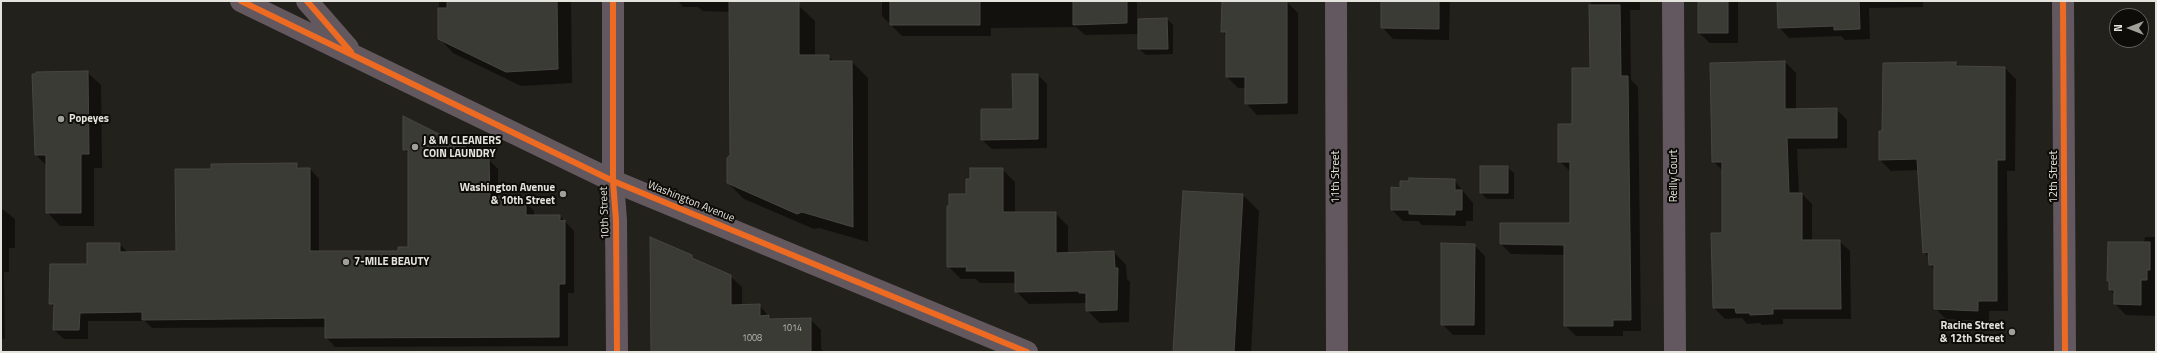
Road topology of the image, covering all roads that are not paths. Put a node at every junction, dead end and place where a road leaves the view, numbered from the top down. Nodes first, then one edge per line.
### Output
1 (241, 1) edge
2 (307, 1) edge
3 (614, 1) edge
4 (1336, 1) edge
5 (1673, 1) edge
6 (2063, 1) edge
7 (354, 55) junction
8 (613, 181) junction
9 (617, 352) edge
10 (1027, 352) edge
11 (1337, 352) edge
12 (1675, 352) edge
13 (2065, 352) edge

1 - 7 main road, Washington Avenue
2 - 7 main road, Washington Avenue
3 - 8 street, 10th Street
4 - 11 street, 11th Street
5 - 12 street, Reilly Court
6 - 13 street, 12th Street
7 - 8 main road, Washington Avenue
8 - 9 street, 10th Street
8 - 10 main road, Washington Avenue

